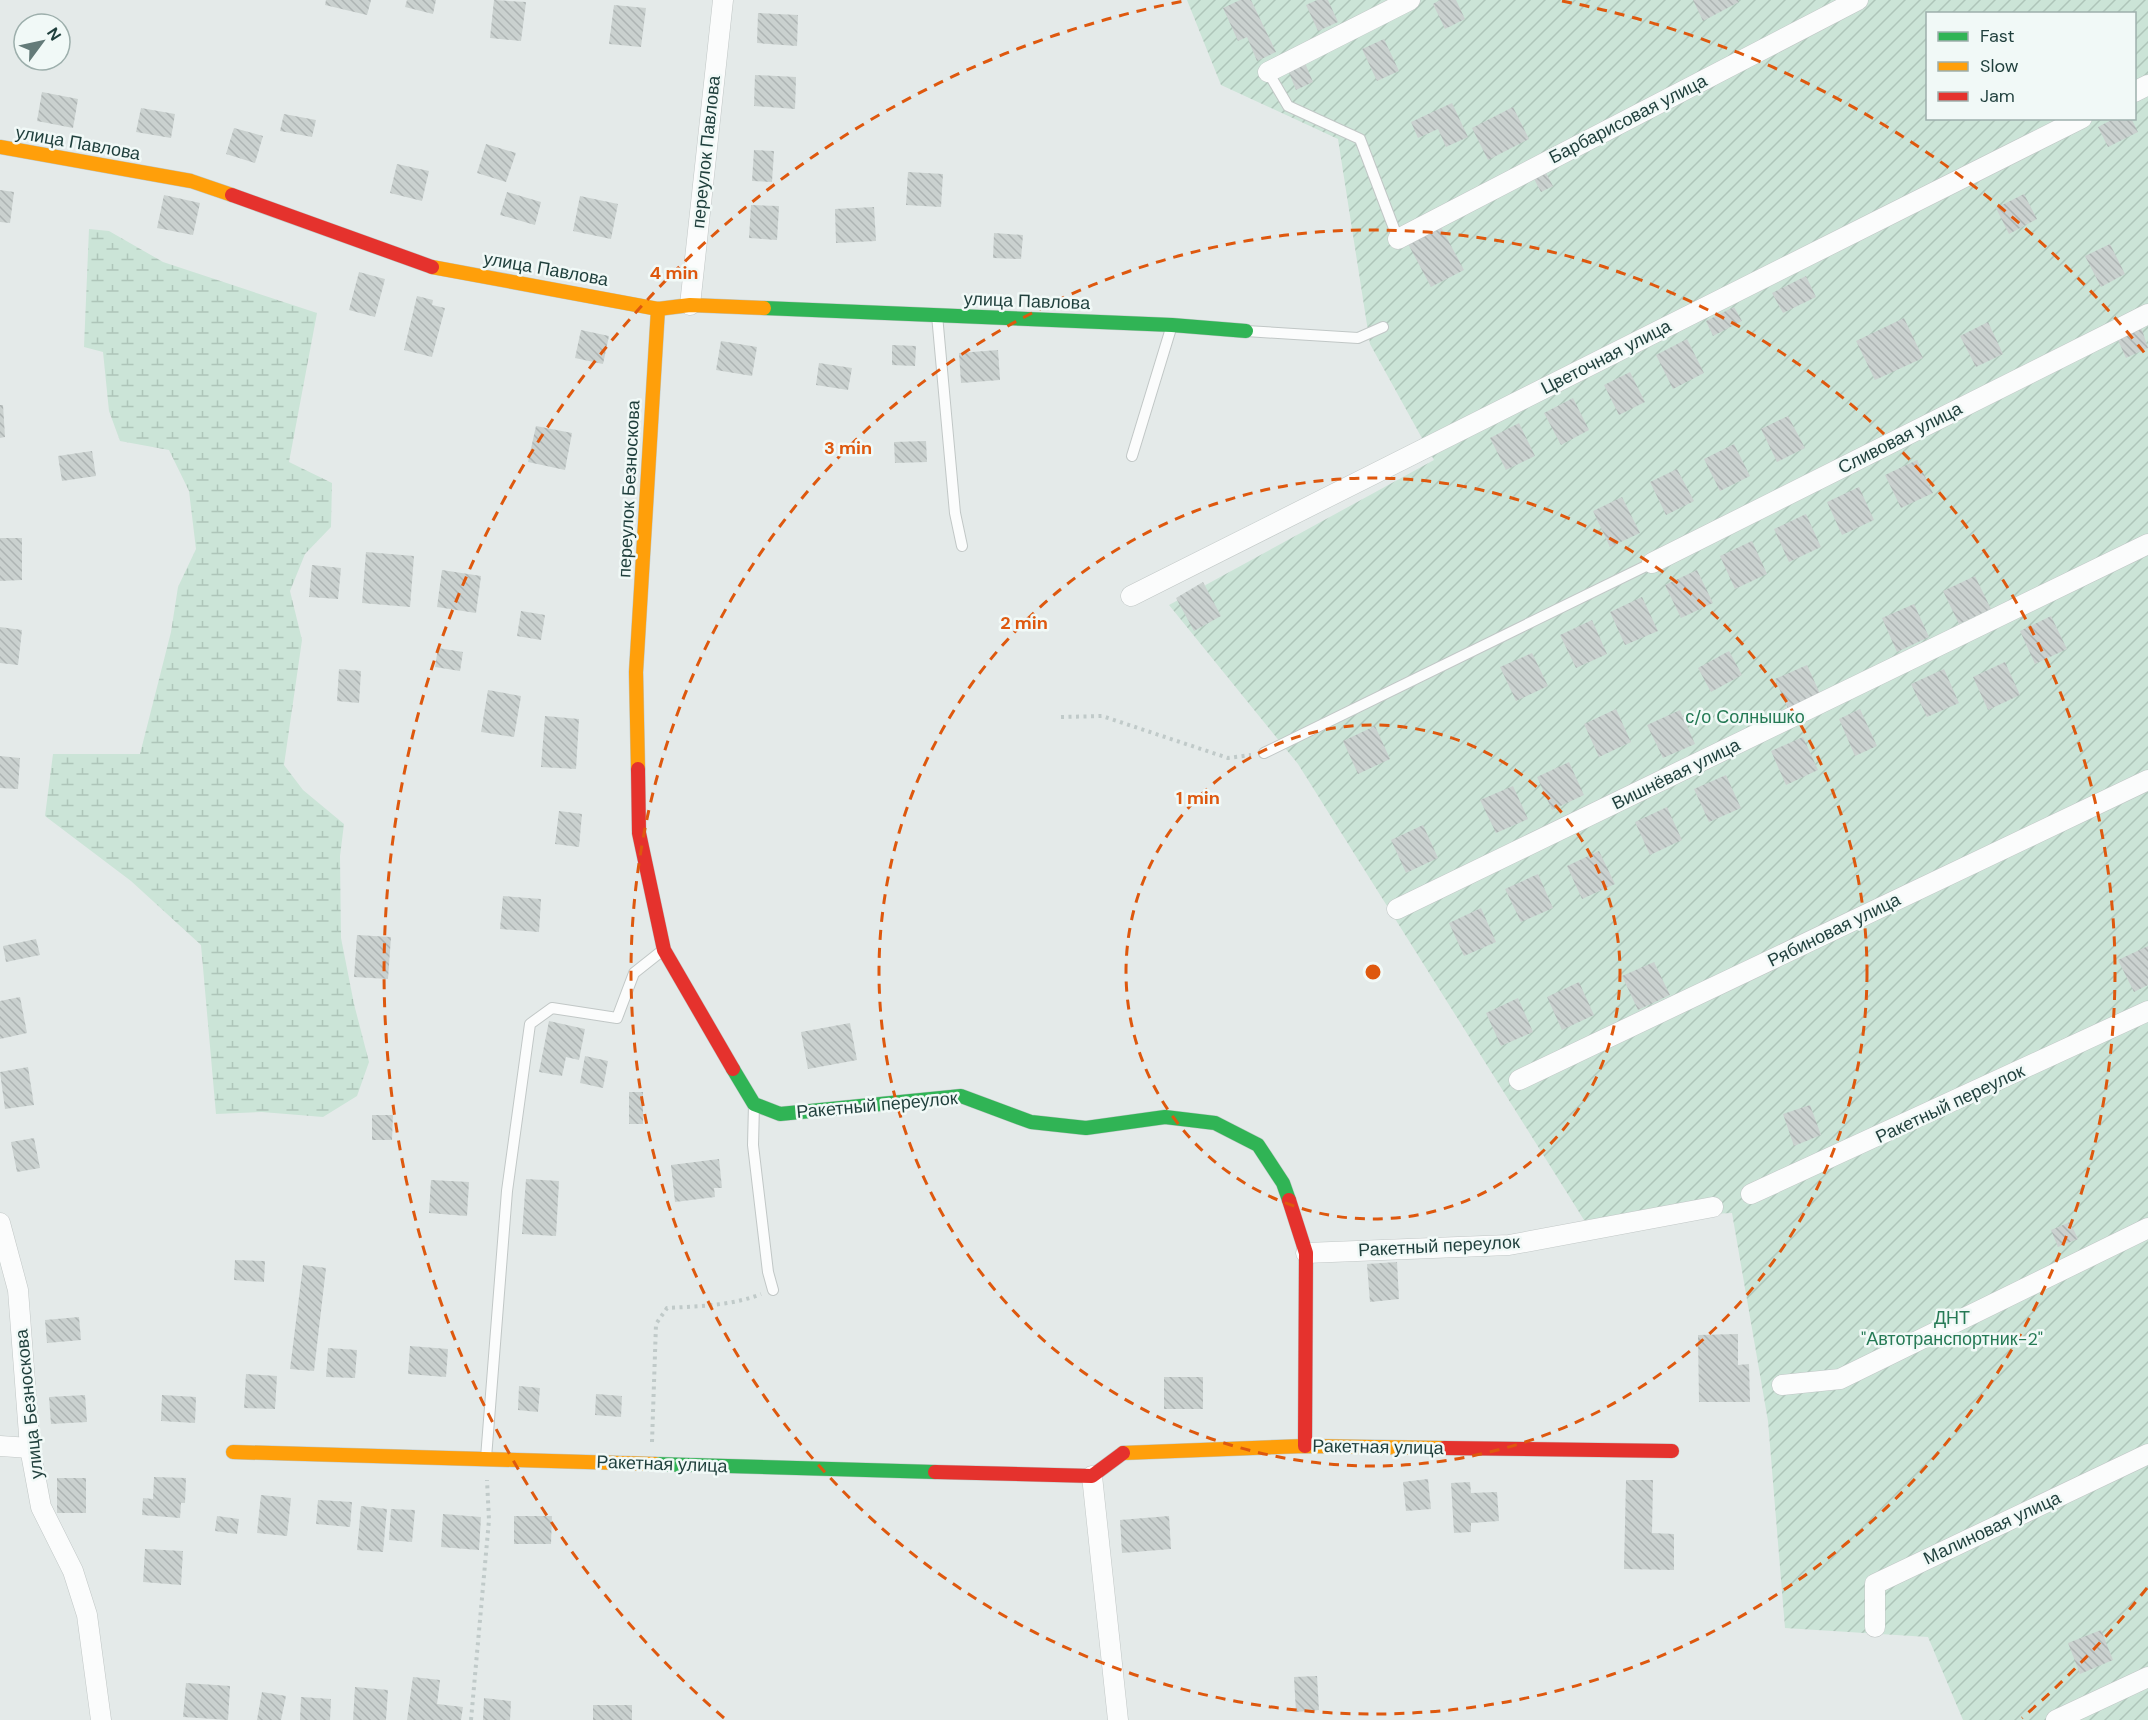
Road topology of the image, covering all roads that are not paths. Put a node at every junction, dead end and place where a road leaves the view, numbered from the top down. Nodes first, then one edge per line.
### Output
1 (723, 0) edge
2 (1410, 0) edge
3 (1858, 0) edge
4 (1268, 72) joint
5 (2078, 120) edge
6 (0, 147) edge
7 (1398, 239) joint
8 (690, 305) junction
9 (658, 309) junction
10 (2148, 314) edge
11 (937, 315) junction
12 (1172, 325) junction
13 (1383, 327) dead end
14 (1246, 331) joint
15 (1132, 456) dead end
16 (2148, 544) edge
17 (962, 546) dead end
18 (1652, 563) joint
19 (1131, 596) dead end
20 (1264, 753) road end
21 (2148, 780) edge
22 (1397, 909) dead end
23 (664, 950) junction
24 (2148, 1011) edge
25 (1519, 1080) dead end
26 (754, 1104) junction
27 (1751, 1194) dead end
28 (1713, 1207) dead end
29 (0, 1224) edge
30 (2148, 1228) edge
31 (1306, 1253) junction
32 (773, 1290) road end
33 (1782, 1386) dead end
34 (0, 1446) edge
35 (1305, 1446) junction
36 (30, 1448) junction
37 (1672, 1451) dead end
38 (233, 1452) dead end
39 (2148, 1454) edge
40 (486, 1459) junction
41 (1092, 1476) junction
42 (1875, 1627) dead end
43 (2148, 1677) edge
44 (101, 1720) edge
45 (1118, 1720) edge
46 (2056, 1720) edge

1 - 8 street, переулок Павлова
2 - 4 street
3 - 7 street, Барбарисовая улица
4 - 7 lane
5 - 19 street, Цветочная улица
6 - 9 street, улица Павлова
8 - 9 street, улица Павлова
8 - 11 street, улица Павлова
9 - 23 street, переулок Безноскова
10 - 18 street, Сливовая улица
11 - 12 street, улица Павлова
11 - 17 lane
12 - 14 street, улица Павлова
12 - 15 lane
13 - 14 lane
16 - 22 street, Вишнёвая улица
18 - 20 lane
21 - 25 street, Рябиновая улица
23 - 26 street
23 - 40 lane
24 - 27 street, Ракетный переулок
26 - 31 street, Ракетный переулок
26 - 32 lane
28 - 31 street, Ракетный переулок
29 - 36 street, улица Безноскова
30 - 33 street
31 - 35 street, Ракетный переулок
34 - 36 street
35 - 37 street, Ракетная улица
35 - 41 street, Ракетная улица
36 - 44 street, улица Безноскова
38 - 40 street, Ракетная улица
39 - 42 street, Малиновая улица
40 - 41 street, Ракетная улица
41 - 45 street
43 - 46 street

